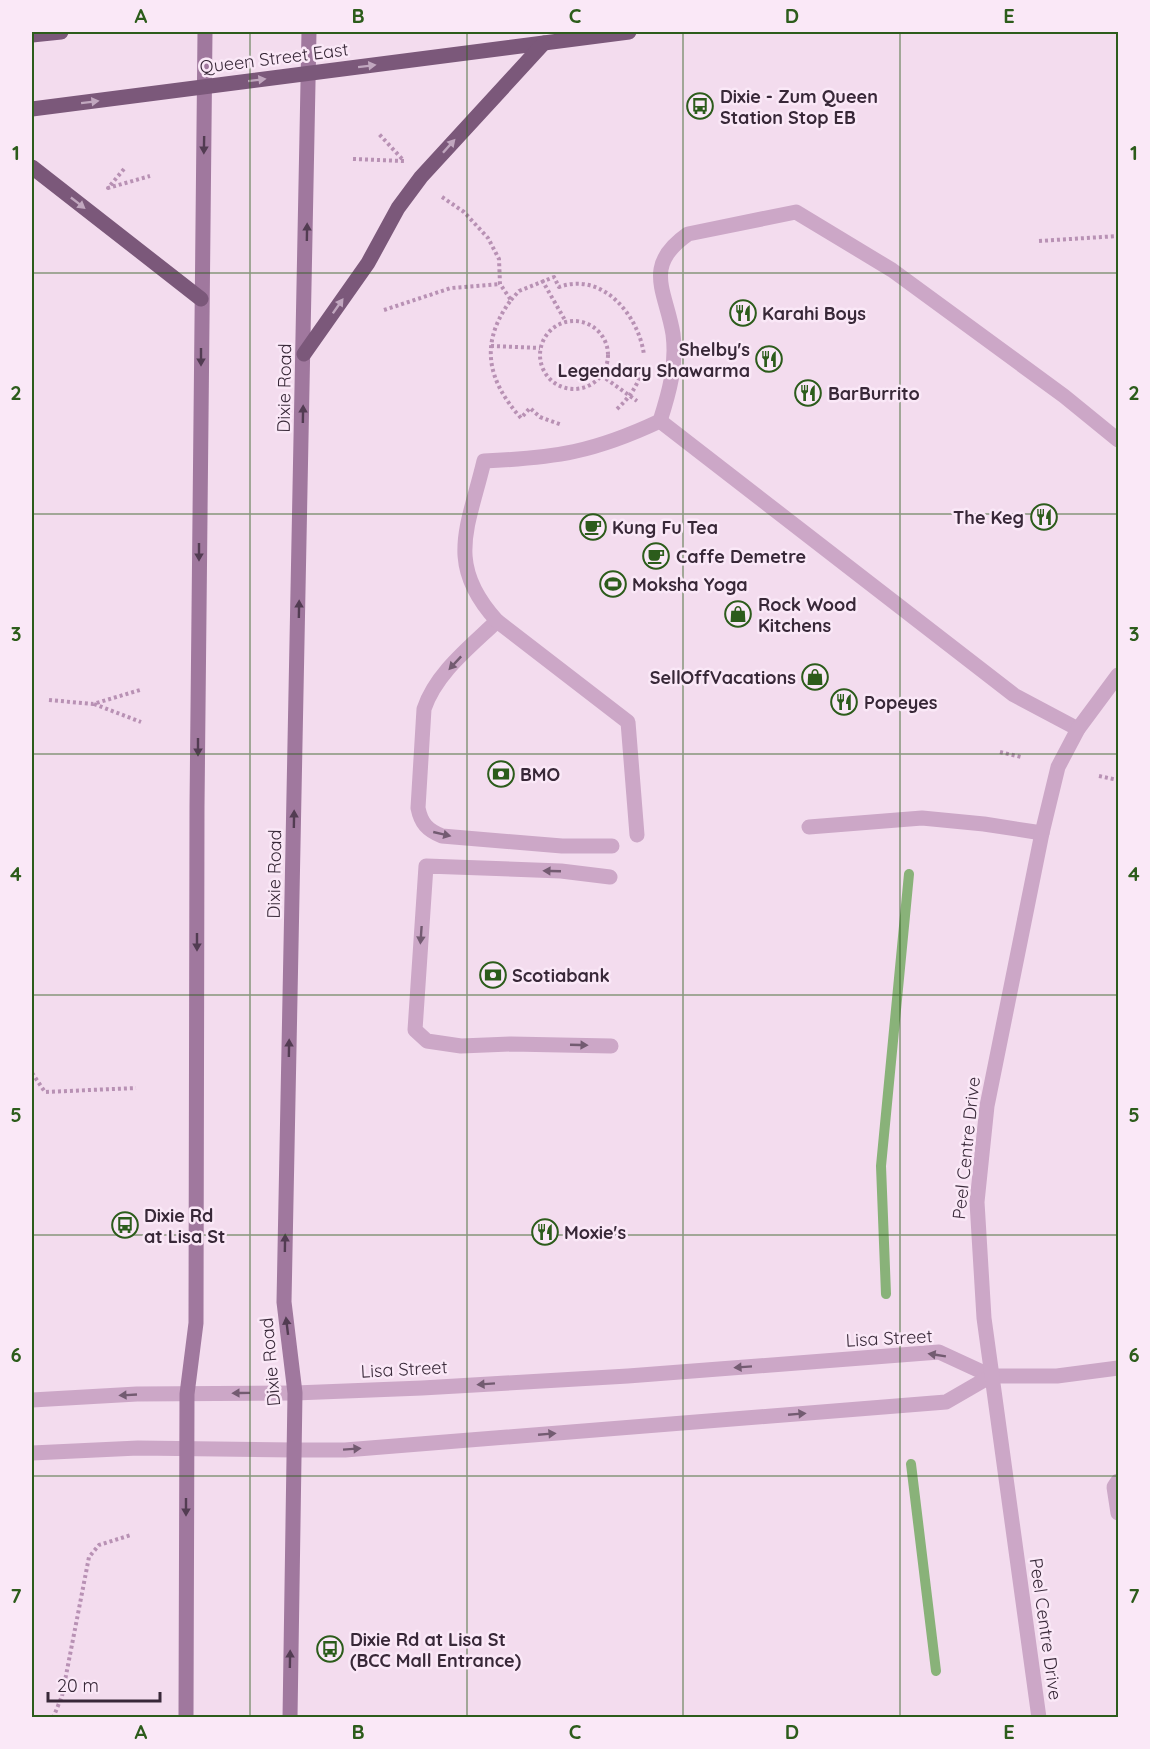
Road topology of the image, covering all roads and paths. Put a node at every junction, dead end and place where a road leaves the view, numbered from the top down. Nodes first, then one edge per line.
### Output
1 (61, 32) edge
2 (205, 32) edge
3 (309, 32) edge
4 (629, 32) edge
5 (32, 35) edge
6 (544, 43) junction
7 (309, 73) junction
8 (205, 87) junction
9 (32, 109) edge
10 (379, 134) dead end
11 (353, 159) dead end
12 (32, 167) edge
13 (124, 169) dead end
14 (150, 176) dead end
15 (442, 196) dead end
16 (1119, 236) edge
17 (1039, 241) dead end
18 (542, 280) junction
19 (500, 284) junction
20 (201, 299) junction
21 (512, 300) junction
22 (384, 310) dead end
23 (566, 322) junction
24 (491, 346) junction
25 (540, 348) junction
26 (304, 354) junction
27 (601, 375) junction
28 (631, 396) junction
29 (613, 412) dead end
30 (660, 422) junction
31 (567, 426) dead end
32 (1119, 440) edge
33 (497, 621) junction
34 (1119, 675) edge
35 (141, 690) dead end
36 (49, 700) dead end
37 (93, 704) junction
38 (141, 722) dead end
39 (1078, 729) junction
40 (1000, 752) dead end
41 (1021, 757) dead end
42 (1099, 776) dead end
43 (1119, 780) edge
44 (809, 827) dead end
45 (1042, 833) junction
46 (637, 835) dead end
47 (612, 846) dead end
48 (610, 877) dead end
49 (611, 1046) dead end
50 (32, 1073) edge
51 (136, 1089) dead end
52 (1119, 1368) edge
53 (991, 1376) junction
54 (295, 1393) junction
55 (187, 1394) junction
56 (32, 1401) edge
57 (186, 1449) junction
58 (294, 1450) junction
59 (32, 1453) edge
60 (1119, 1481) edge
61 (1119, 1513) edge
62 (131, 1535) dead end
63 (53, 1718) edge
64 (186, 1718) edge
65 (290, 1718) edge
66 (1039, 1718) edge

1 - 5 main road
2 - 8 main road
3 - 7 main road, Dixie Road
4 - 6 main road, Queen Street East
7 -> 6 main road, Queen Street East
26 -> 6 main road
8 -> 7 main road, Queen Street East
26 -> 7 main road, Dixie Road
9 -> 8 main road, Queen Street East
8 -> 20 main road
10 - 11 path
12 -> 20 main road
13 - 14 path
15 - 19 path
16 - 17 path
18 - 21 path
18 - 23 path
18 - 28 path
19 - 21 path
19 - 22 path
20 -> 55 main road
21 - 24 path
23 - 25 path
23 - 27 path
24 - 25 path
24 - 31 path
25 - 27 path
54 -> 26 main road, Dixie Road
27 - 28 path
28 - 29 path
30 - 32 street
30 - 33 street
30 - 39 street
33 - 46 street
33 -> 47 street
34 - 39 street, Peel Centre Drive
35 - 37 path
36 - 37 path
37 - 38 path
39 - 45 street, Peel Centre Drive
40 - 41 path
42 - 43 path
44 - 45 street
45 - 53 street, Peel Centre Drive
48 -> 49 street
50 - 51 path
52 - 53 street
53 -> 54 street, Lisa Street
58 -> 53 street
53 - 66 street, Peel Centre Drive
54 -> 55 street, Lisa Street
54 - 58 main road, Dixie Road
55 -> 56 street, Lisa Street
55 - 57 main road
57 - 58 street
57 - 59 street
57 -> 64 main road
65 -> 58 main road, Dixie Road
60 - 61 street
62 - 63 path

